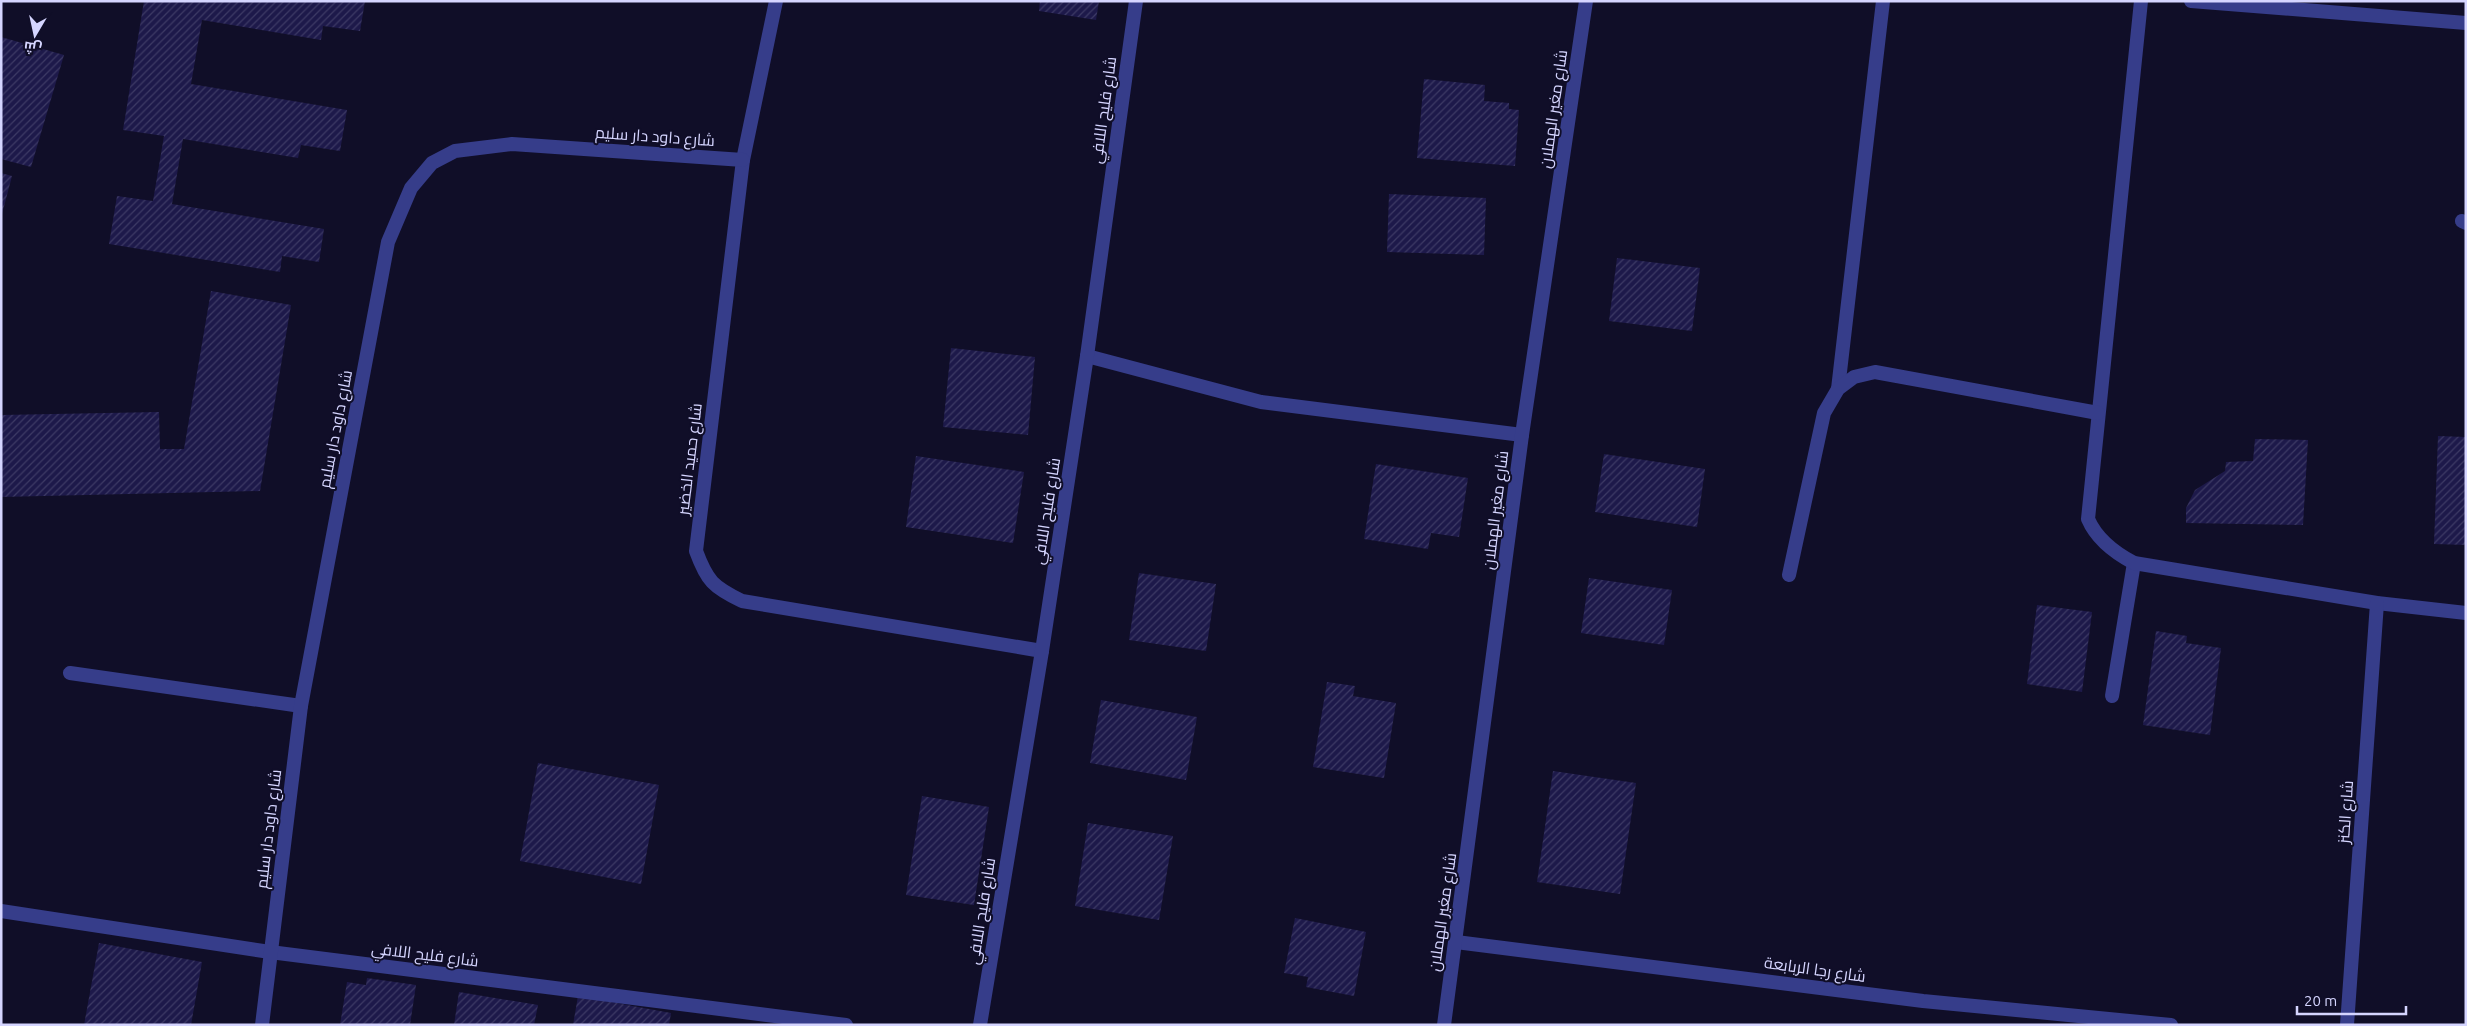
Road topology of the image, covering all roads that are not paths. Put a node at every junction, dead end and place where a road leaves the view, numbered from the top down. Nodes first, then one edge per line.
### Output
1 (776, 1) edge
2 (1136, 1) edge
3 (1586, 1) edge
4 (1883, 1) edge
5 (2141, 1) edge
6 (2191, 1) edge
7 (2466, 23) edge
8 (743, 160) junction
9 (1087, 356) junction
10 (1838, 389) junction
11 (2098, 413) junction
12 (1522, 435) junction
13 (2134, 564) junction
14 (1789, 575) dead end
15 (2377, 603) junction
16 (2466, 613) edge
17 (1042, 651) junction
18 (70, 673) dead end
19 (2112, 696) dead end
20 (301, 706) junction
21 (1, 911) edge
22 (1456, 942) junction
23 (270, 952) junction
24 (262, 1025) edge
25 (846, 1025) edge
26 (980, 1025) edge
27 (1444, 1025) edge
28 (2171, 1025) edge
29 (2347, 1025) edge

1 - 8 street, شارع حميد الخضير
2 - 9 street, شارع فليح اللافي
3 - 12 street, شارع مغير الهملان
4 - 10 street
5 - 11 street
6 - 7 street
8 - 17 street, شارع حميد الخضير
8 - 20 street, شارع داود دار سليم
9 - 12 street
9 - 17 street, شارع فليح اللافي
10 - 11 street
10 - 14 street
11 - 13 street
12 - 22 street, شارع مغير الهملان
13 - 15 street
13 - 19 street
15 - 16 street
15 - 29 street, شارع الكنز
17 - 26 street, شارع فليح اللافي
18 - 20 street
20 - 23 street, شارع داود دار سليم
21 - 23 street, شارع فليح اللافي
22 - 27 street, شارع مغير الهملان
22 - 28 street, شارع رجا الربابعة
23 - 24 street, شارع داود دار سليم
23 - 25 street, شارع فليح اللافي

